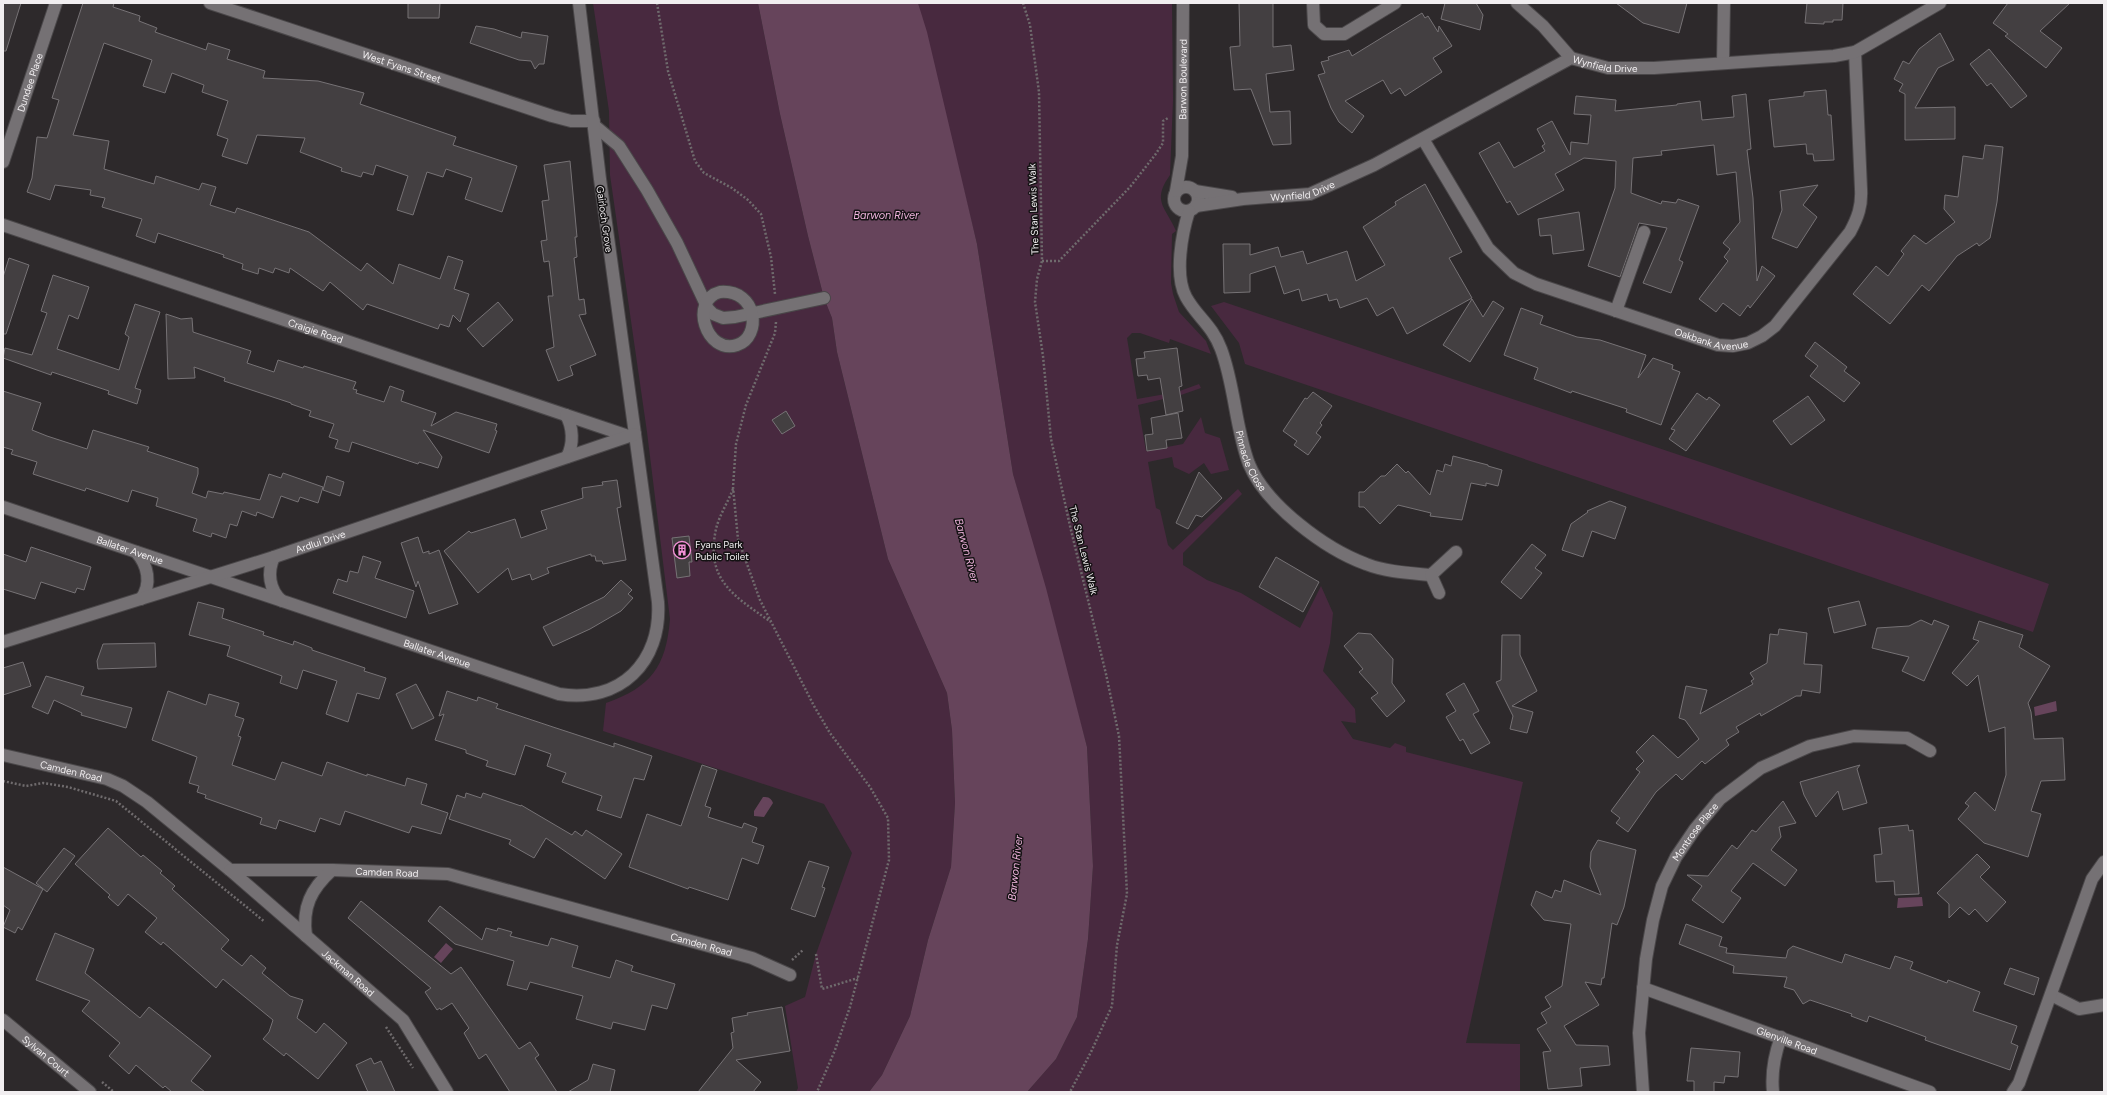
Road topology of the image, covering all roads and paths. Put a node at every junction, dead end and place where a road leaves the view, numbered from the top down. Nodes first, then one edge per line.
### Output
1 (56, 3) edge
2 (210, 3) edge
3 (579, 3) edge
4 (657, 3) edge
5 (1023, 3) edge
6 (1183, 3) edge
7 (1313, 3) edge
8 (1395, 3) edge
9 (1517, 3) edge
10 (1724, 3) edge
11 (1940, 3) edge
12 (1855, 52) junction
13 (1571, 58) junction
14 (1723, 63) junction
15 (1182, 109) junction
16 (594, 123) junction
17 (1423, 139) junction
18 (1182, 156) junction
19 (3, 162) edge
20 (1192, 189) junction
21 (1176, 191) junction
22 (1243, 199) junction
23 (1176, 207) junction
24 (1192, 209) junction
25 (3, 225) edge
26 (1644, 232) dead end
27 (1181, 251) junction
28 (1042, 261) junction
29 (824, 298) dead end
30 (705, 305) junction
31 (777, 308) junction
32 (1616, 311) junction
33 (752, 314) junction
34 (566, 415) junction
35 (632, 435) junction
36 (568, 457) junction
37 (734, 487) junction
38 (3, 507) edge
39 (136, 552) junction
40 (1456, 552) dead end
41 (274, 557) junction
42 (1431, 575) junction
43 (211, 577) junction
44 (1439, 593) dead end
45 (141, 599) junction
46 (282, 601) junction
47 (771, 622) junction
48 (3, 642) edge
49 (1930, 751) dead end
50 (3, 755) edge
51 (3, 781) edge
52 (2104, 862) edge
53 (230, 870) junction
54 (332, 870) junction
55 (271, 927) dead end
56 (306, 936) junction
57 (816, 954) dead end
58 (790, 975) dead end
59 (858, 978) junction
60 (1643, 988) junction
61 (2051, 995) junction
62 (2104, 1005) edge
63 (3, 1020) edge
64 (384, 1023) dead end
65 (1781, 1037) junction
66 (416, 1073) dead end
67 (90, 1092) edge
68 (447, 1092) edge
69 (817, 1092) edge
70 (1070, 1092) edge
71 (1643, 1092) edge
72 (1773, 1092) edge
73 (1930, 1092) edge
74 (2013, 1092) edge

1 - 19 street, Dundee Place
2 - 16 street, West Fyans Street
3 - 16 street, Gairloch Grove
4 - 31 path
5 - 28 path, The Stan Lewis Walk
6 - 15 street, Barwon Boulevard
7 - 8 street
9 - 13 street
10 - 14 street
11 - 12 street, Wynfield Drive
12 - 14 street, Wynfield Drive
12 - 32 street, Oakbank Avenue
13 - 14 street, Wynfield Drive
13 - 17 street, Wynfield Drive
15 - 18 street, Barwon Boulevard
15 - 28 path
16 - 30 street
16 - 35 street, Gairloch Grove
17 - 22 street, Wynfield Drive
17 - 32 street, Oakbank Avenue
18 - 20 street, Barwon Boulevard
18 - 21 street, Barwon Boulevard
20 - 21 street
20 - 22 street, Wynfield Drive
20 - 24 street, Barwon Boulevard
21 - 23 street, Barwon Boulevard
22 - 24 street, Wynfield Drive
23 - 24 street
23 - 27 street, Pinnacle Close
24 - 27 street, Pinnacle Close
25 - 34 street, Craigie Road
26 - 32 street
27 - 42 street, Pinnacle Close
28 - 70 path, The Stan Lewis Walk
29 - 31 street
30 - 33 street
30 - 33 street
30 - 33 street
31 - 33 street
31 - 37 path
34 - 35 street, Craigie Road
34 - 36 street
35 - 36 street, Ardlui Drive
35 - 46 street, Ballater Avenue
36 - 41 street, Ardlui Drive
37 - 47 path
37 - 47 path
38 - 39 street, Ballater Avenue
39 - 43 street, Ballater Avenue
39 - 45 street
40 - 42 street
41 - 43 street, Ardlui Drive
41 - 46 street
42 - 44 street
43 - 45 street, Ardlui Drive
43 - 46 street, Ballater Avenue
45 - 48 street, Ardlui Drive
47 - 59 path
49 - 60 street, Montrose Place
50 - 53 street, Camden Road
51 - 55 path
52 - 61 street
53 - 54 street, Camden Road
53 - 56 street, Jackman Road
54 - 56 street
54 - 58 street, Camden Road
56 - 68 street, Jackman Road
57 - 59 path
59 - 69 path
60 - 65 street, Glenville Road
60 - 71 street, Montrose Place
61 - 62 street
61 - 74 street
63 - 67 street, Sylvan Court
64 - 66 path
65 - 72 street
65 - 73 street, Glenville Road

